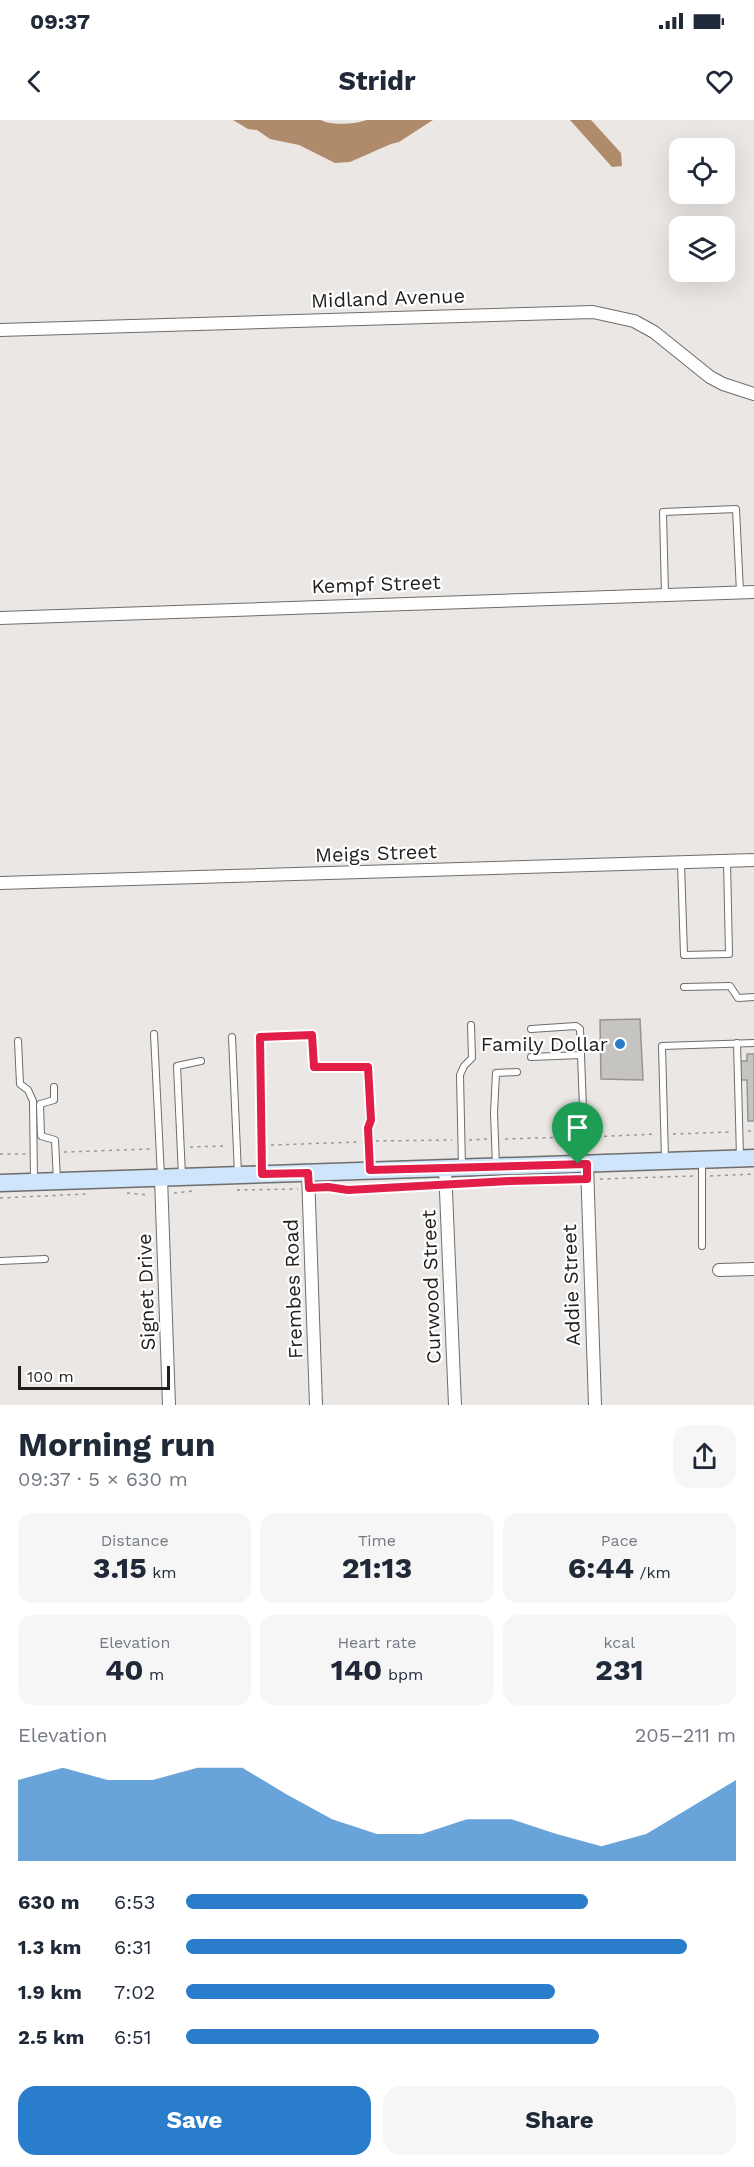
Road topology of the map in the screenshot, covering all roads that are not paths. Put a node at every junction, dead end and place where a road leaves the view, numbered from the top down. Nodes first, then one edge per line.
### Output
1 (0, 330) edge
2 (754, 394) edge
3 (740, 592) junction
4 (754, 592) edge
5 (665, 595) junction
6 (0, 618) edge
7 (754, 860) edge
8 (727, 861) junction
9 (681, 863) junction
10 (0, 884) edge
11 (684, 987) dead end
12 (754, 997) edge
13 (471, 1025) dead end
14 (531, 1029) dead end
15 (154, 1034) dead end
16 (232, 1037) dead end
17 (18, 1041) dead end
18 (737, 1043) junction
19 (754, 1043) edge
20 (581, 1055) junction
21 (531, 1057) dead end
22 (201, 1061) dead end
23 (517, 1072) dead end
24 (54, 1087) dead end
25 (747, 1158) edge
26 (665, 1161) junction
27 (496, 1166) junction
28 (702, 1168) junction
29 (584, 1169) junction
30 (370, 1170) junction
31 (451, 1173) junction
32 (262, 1174) junction
33 (182, 1177) junction
34 (309, 1180) junction
35 (57, 1181) junction
36 (34, 1182) junction
37 (233, 1182) junction
38 (0, 1183) edge
39 (161, 1186) junction
40 (702, 1246) dead end
41 (45, 1259) dead end
42 (0, 1261) edge
43 (754, 1269) edge
44 (719, 1270) dead end
45 (169, 1405) edge
46 (316, 1405) edge
47 (455, 1405) edge
48 (595, 1405) edge

1 - 2 street, Midland Avenue
3 - 4 street, Kempf Street
3 - 5 street, Kempf Street
3 - 5 lane
5 - 6 street, Kempf Street
7 - 8 street, Meigs Street
8 - 9 street, Meigs Street
8 - 9 lane
9 - 10 street, Meigs Street
11 - 12 lane
13 - 31 lane
14 - 20 lane
15 - 39 lane
16 - 37 lane
17 - 36 lane
18 - 19 lane
18 - 25 lane
18 - 26 lane
20 - 21 lane
20 - 29 lane
22 - 33 lane
23 - 27 lane
24 - 35 lane
25 - 28 main road
26 - 28 main road
26 - 29 main road
27 - 29 main road
27 - 31 main road
28 - 40 lane
29 - 48 street, Addie Street
30 - 31 main road
30 - 32 lane
30 - 34 main road
31 - 47 street, Curwood Street
32 - 34 main road
32 - 37 main road
33 - 37 main road
33 - 39 main road
34 - 46 street, Frembes Road
35 - 36 main road
35 - 39 main road
36 - 38 main road
39 - 45 street, Signet Drive
41 - 42 lane
43 - 44 street

